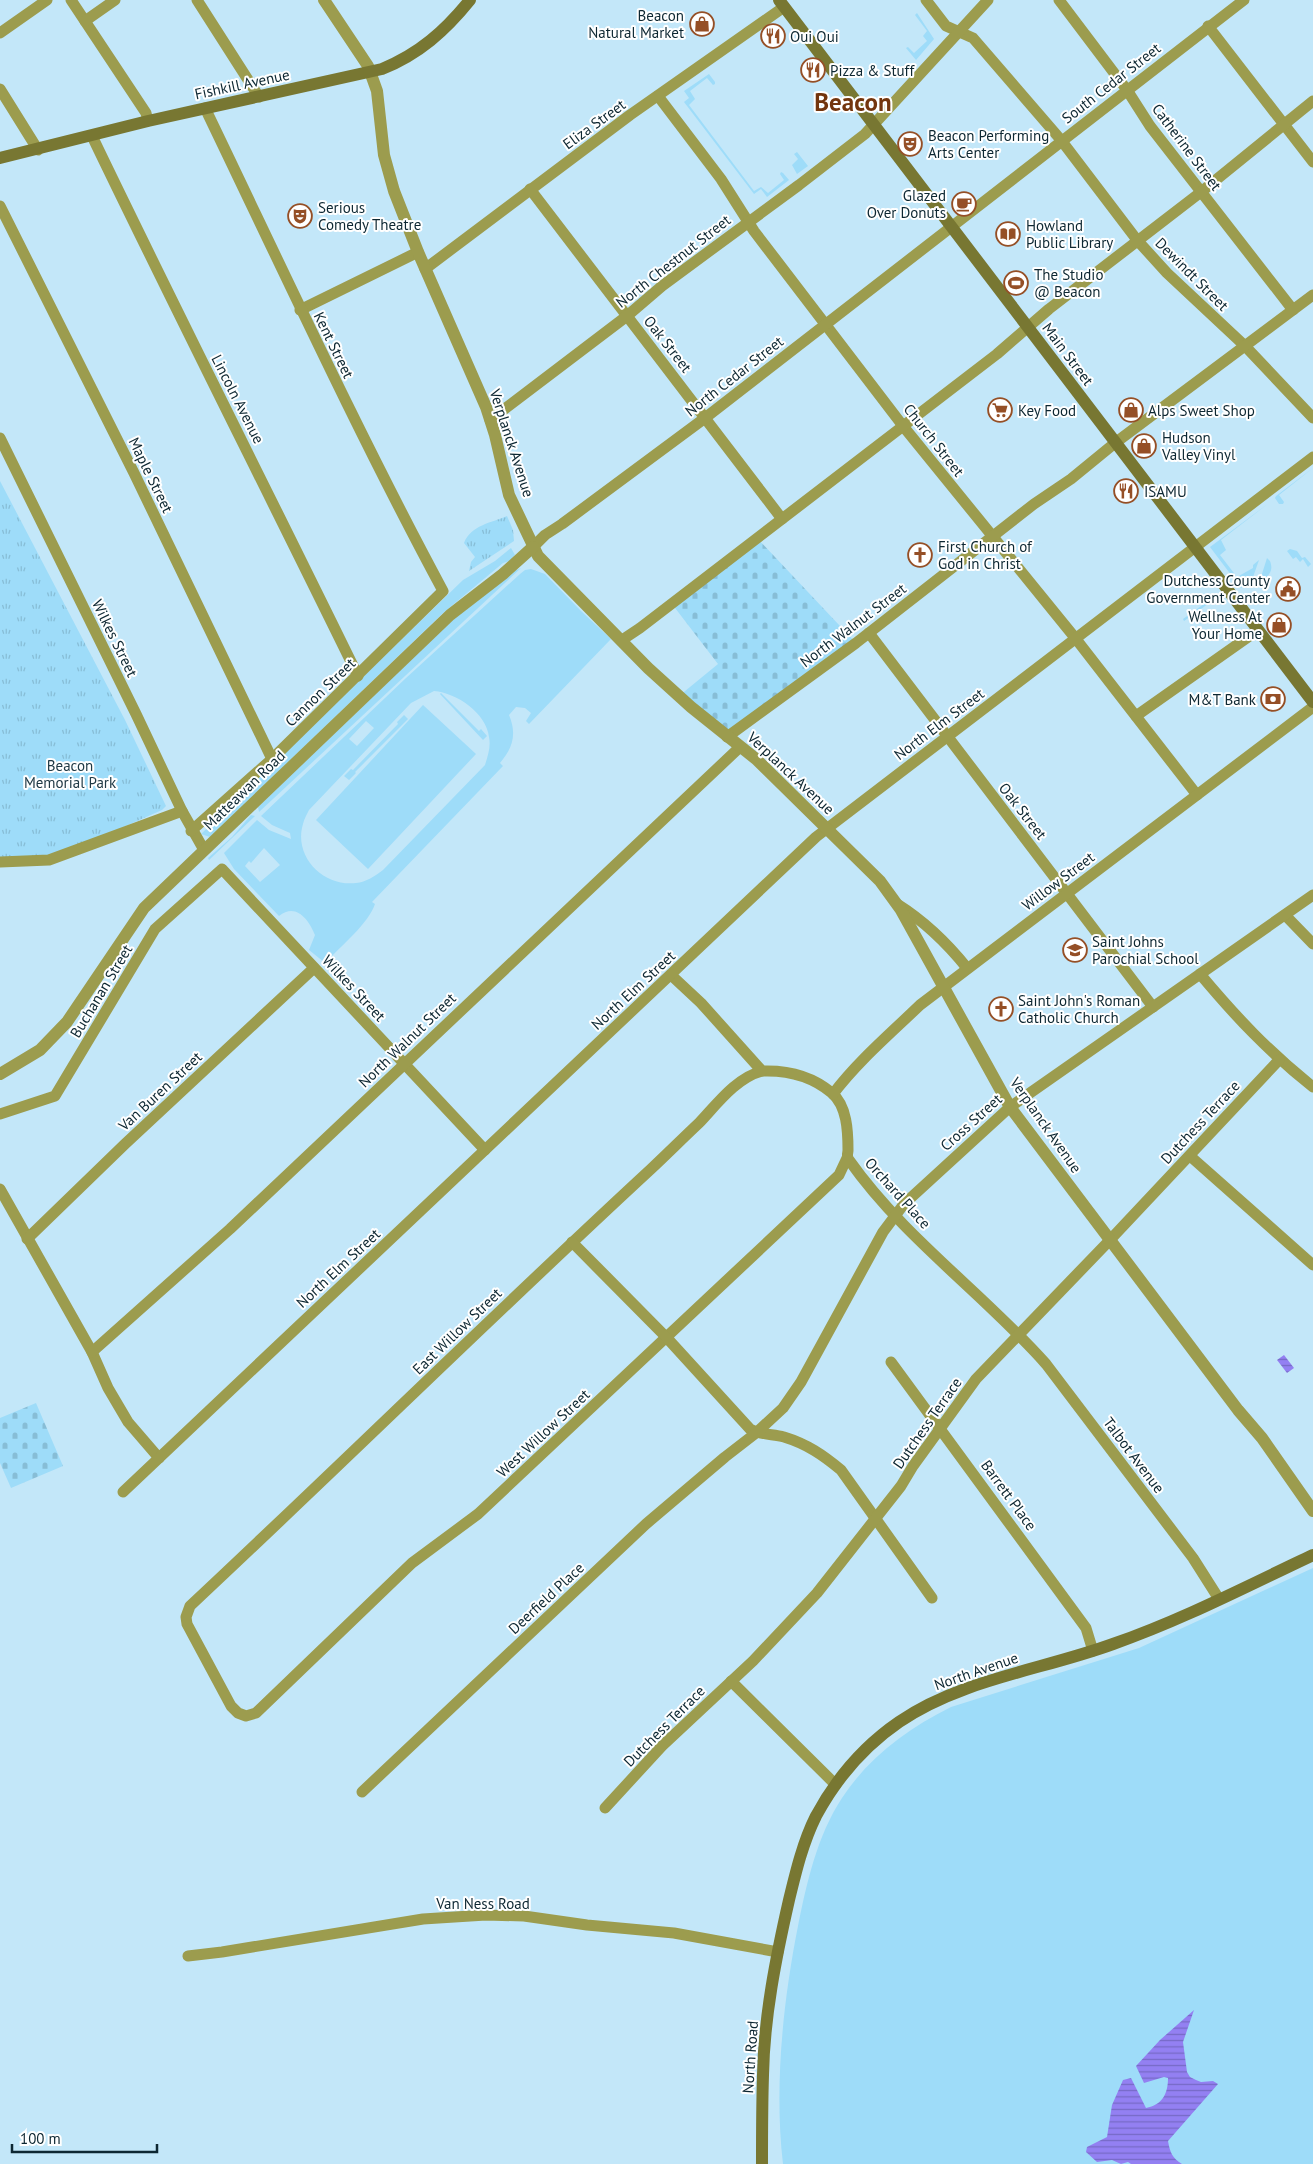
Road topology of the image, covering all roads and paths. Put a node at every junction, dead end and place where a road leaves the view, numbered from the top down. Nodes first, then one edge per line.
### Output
1 (47, 0) edge
2 (71, 0) edge
3 (115, 0) edge
4 (197, 0) edge
5 (324, 0) edge
6 (470, 0) edge
7 (926, 0) edge
8 (988, 0) edge
9 (1059, 0) edge
10 (1244, 0) edge
11 (782, 4) edge
12 (85, 21) junction
13 (1208, 26) junction
14 (958, 31) junction
15 (0, 33) edge
16 (370, 72) junction
17 (0, 89) edge
18 (1127, 90) junction
19 (658, 96) junction
20 (259, 98) junction
21 (1313, 101) edge
22 (205, 108) junction
23 (148, 121) junction
24 (873, 124) junction
25 (1282, 124) junction
26 (92, 136) junction
27 (1061, 140) junction
28 (38, 150) junction
29 (0, 158) edge
30 (1313, 162) edge
31 (530, 189) junction
32 (1201, 192) junction
33 (0, 206) edge
34 (748, 222) junction
35 (952, 227) junction
36 (1137, 240) junction
37 (418, 252) junction
38 (424, 269) junction
39 (1313, 295) edge
40 (300, 310) junction
41 (1293, 310) junction
42 (627, 316) junction
43 (826, 324) junction
44 (1028, 328) junction
45 (1245, 346) junction
46 (705, 418) junction
47 (1313, 418) edge
48 (490, 420) junction
49 (903, 426) junction
50 (0, 438) edge
51 (1115, 443) junction
52 (1313, 457) edge
53 (782, 519) junction
54 (992, 538) junction
55 (533, 547) junction
56 (1194, 547) junction
57 (442, 591) joint
58 (1258, 630) junction
59 (869, 633) junction
60 (1076, 639) junction
61 (622, 640) junction
62 (358, 676) junction
63 (1313, 702) edge
64 (1313, 706) edge
65 (1136, 716) junction
66 (727, 737) junction
67 (947, 737) junction
68 (740, 747) junction
69 (272, 759) junction
70 (1197, 795) junction
71 (182, 811) junction
72 (826, 828) junction
73 (192, 830) junction
74 (204, 850) junction
75 (0, 862) edge
76 (222, 869) joint
77 (1067, 893) junction
78 (1313, 895) edge
79 (896, 903) junction
80 (1285, 915) junction
81 (1313, 944) edge
82 (314, 968) junction
83 (967, 968) junction
84 (1200, 974) junction
85 (671, 975) junction
86 (943, 988) junction
87 (1154, 1007) junction
88 (1279, 1060) junction
89 (404, 1063) junction
90 (762, 1071) junction
91 (0, 1074) edge
92 (1313, 1087) edge
93 (833, 1094) junction
94 (1010, 1107) junction
95 (0, 1114) edge
96 (485, 1150) junction
97 (1190, 1156) junction
98 (847, 1158) junction
99 (0, 1189) edge
100 (894, 1216) junction
101 (27, 1239) junction
102 (1110, 1241) junction
103 (572, 1242) junction
104 (1313, 1265) edge
105 (1020, 1334) junction
106 (667, 1338) junction
107 (92, 1352) junction
108 (891, 1362) dead end
109 (941, 1427) junction
110 (756, 1433) junction
111 (159, 1458) junction
112 (123, 1492) dead end
113 (1313, 1511) edge
114 (876, 1518) junction
115 (1313, 1555) edge
116 (932, 1598) dead end
117 (1219, 1599) junction
118 (1093, 1652) junction
119 (732, 1681) junction
120 (246, 1716) joint
121 (836, 1784) junction
122 (362, 1792) dead end
123 (605, 1808) dead end
124 (778, 1952) junction
125 (188, 1956) dead end
126 (762, 2164) edge

1 - 15 street
2 - 12 street
3 - 12 street
4 - 20 street
5 - 16 street, Verplanck Avenue
6 - 16 main road, Fishkill Avenue
7 - 14 street, Dewindt Street
8 - 14 street, North Chestnut Street
9 - 18 street, Catherine Street
10 - 13 street, South Cedar Street
11 - 19 street, Eliza Street
11 - 24 main road, Main Street
12 - 23 street
13 - 18 street, South Cedar Street
13 - 25 street
14 - 24 street, North Chestnut Street
14 - 27 street, Dewindt Street
16 - 20 main road, Fishkill Avenue
16 - 37 street, Verplanck Avenue
17 - 28 street
18 - 27 street, South Cedar Street
18 - 32 street, Catherine Street
19 - 31 street, Eliza Street
19 - 34 street, Church Street
20 - 22 main road, Fishkill Avenue
21 - 25 street
22 - 23 main road, Fishkill Avenue
22 - 40 street, Kent Street
23 - 26 main road, Fishkill Avenue
24 - 34 street, North Chestnut Street
24 - 35 main road, Main Street
25 - 30 street
25 - 32 street
26 - 28 main road, Fishkill Avenue
26 - 62 street, Lincoln Avenue
27 - 35 street, South Cedar Street
27 - 36 street, Dewindt Street
28 - 29 main road, Fishkill Avenue
31 - 38 street, Eliza Street
31 - 42 street, Oak Street
32 - 36 street
32 - 41 street, Catherine Street
33 - 69 street, Maple Street
34 - 42 street, North Chestnut Street
34 - 43 street, Church Street
35 - 43 street, North Cedar Street
35 - 44 main road, Main Street
36 - 44 street
36 - 45 street, Dewindt Street
37 - 38 street, Verplanck Avenue
37 - 40 street
38 - 48 street, Verplanck Avenue
39 - 41 street, North Walnut Street
40 - 57 street, Kent Street
41 - 45 street, North Walnut Street
42 - 46 street, Oak Street
42 - 48 street, North Chestnut Street
43 - 46 street, North Cedar Street
43 - 49 street, Church Street
44 - 49 street
44 - 51 main road, Main Street
45 - 47 street, Dewindt Street
45 - 51 street, North Walnut Street
46 - 53 street, Oak Street
46 - 55 street, North Cedar Street
48 - 55 street, Verplanck Avenue
49 - 53 street
49 - 54 street, Church Street
50 - 71 street, Wilkes Street
51 - 54 street, North Walnut Street
51 - 56 main road, Main Street
52 - 56 street, North Elm Street
53 - 61 street
54 - 59 street, North Walnut Street
54 - 60 street, Church Street
55 - 61 street, Verplanck Avenue
55 - 74 street, Matteawan Road
56 - 58 main road, Main Street
56 - 60 street, North Elm Street
57 - 62 street, Cannon Street
58 - 63 main road, Main Street
58 - 65 street
59 - 66 street, North Walnut Street
59 - 67 street, Oak Street
60 - 65 street, Church Street
60 - 67 street, North Elm Street
61 - 66 street, Verplanck Avenue
62 - 69 street, Cannon Street
64 - 70 street, Willow Street
65 - 70 street, Church Street
66 - 68 street, Verplanck Avenue
67 - 72 street, North Elm Street
67 - 77 street, Oak Street
68 - 72 street, Verplanck Avenue
68 - 89 street, North Walnut Street
69 - 73 street, Cannon Street
70 - 77 street, Willow Street
71 - 73 street, Wilkes Street
71 - 75 street
72 - 79 street, Verplanck Avenue
72 - 85 street, North Elm Street
73 - 74 street, Wilkes Street
74 - 91 street, Matteawan Road
76 - 82 street, Wilkes Street
76 - 95 street, Buchanan Street
77 - 83 street, Willow Street
77 - 87 street, Oak Street
78 - 80 street, Cross Street
79 - 83 street
79 - 86 street, Verplanck Avenue
80 - 81 street
80 - 84 street, Cross Street
82 - 89 street, Wilkes Street
82 - 101 street, Van Buren Street
83 - 86 street, Willow Street
84 - 87 street, Cross Street
84 - 88 street
85 - 90 street
85 - 96 street, North Elm Street
86 - 93 street, Willow Street
86 - 94 street, Verplanck Avenue
87 - 94 street, Cross Street
88 - 92 street
88 - 97 street, Dutchess Terrace
89 - 96 street, Wilkes Street
89 - 107 street, North Walnut Street
90 - 93 street, Orchard Place
90 - 103 street, East Willow Street
93 - 98 street, Orchard Place
94 - 100 street, Cross Street
94 - 102 street, Verplanck Avenue
96 - 111 street, North Elm Street
97 - 102 street, Dutchess Terrace
97 - 104 street
98 - 100 street, Orchard Place
98 - 106 street, West Willow Street
99 - 101 street
100 - 105 street, Orchard Place
100 - 110 street, Cross Street
101 - 107 street
102 - 105 street, Dutchess Terrace
102 - 113 street, Verplanck Avenue
103 - 106 street
103 - 120 street, East Willow Street
105 - 109 street, Dutchess Terrace
105 - 117 street, Talbot Avenue
106 - 110 street
106 - 120 street, West Willow Street
107 - 111 street
108 - 109 street, Barrett Place
109 - 114 street, Dutchess Terrace
109 - 118 street, Barrett Place
110 - 114 street
110 - 122 street, Deerfield Place
111 - 112 street, North Elm Street
114 - 116 street
114 - 119 street, Dutchess Terrace
115 - 117 main road, North Avenue
117 - 118 main road, North Avenue
118 - 121 main road, North Avenue
119 - 121 street
119 - 123 street, Dutchess Terrace
121 - 124 main road, North Avenue
124 - 125 street, Van Ness Road
124 - 126 main road, North Road

